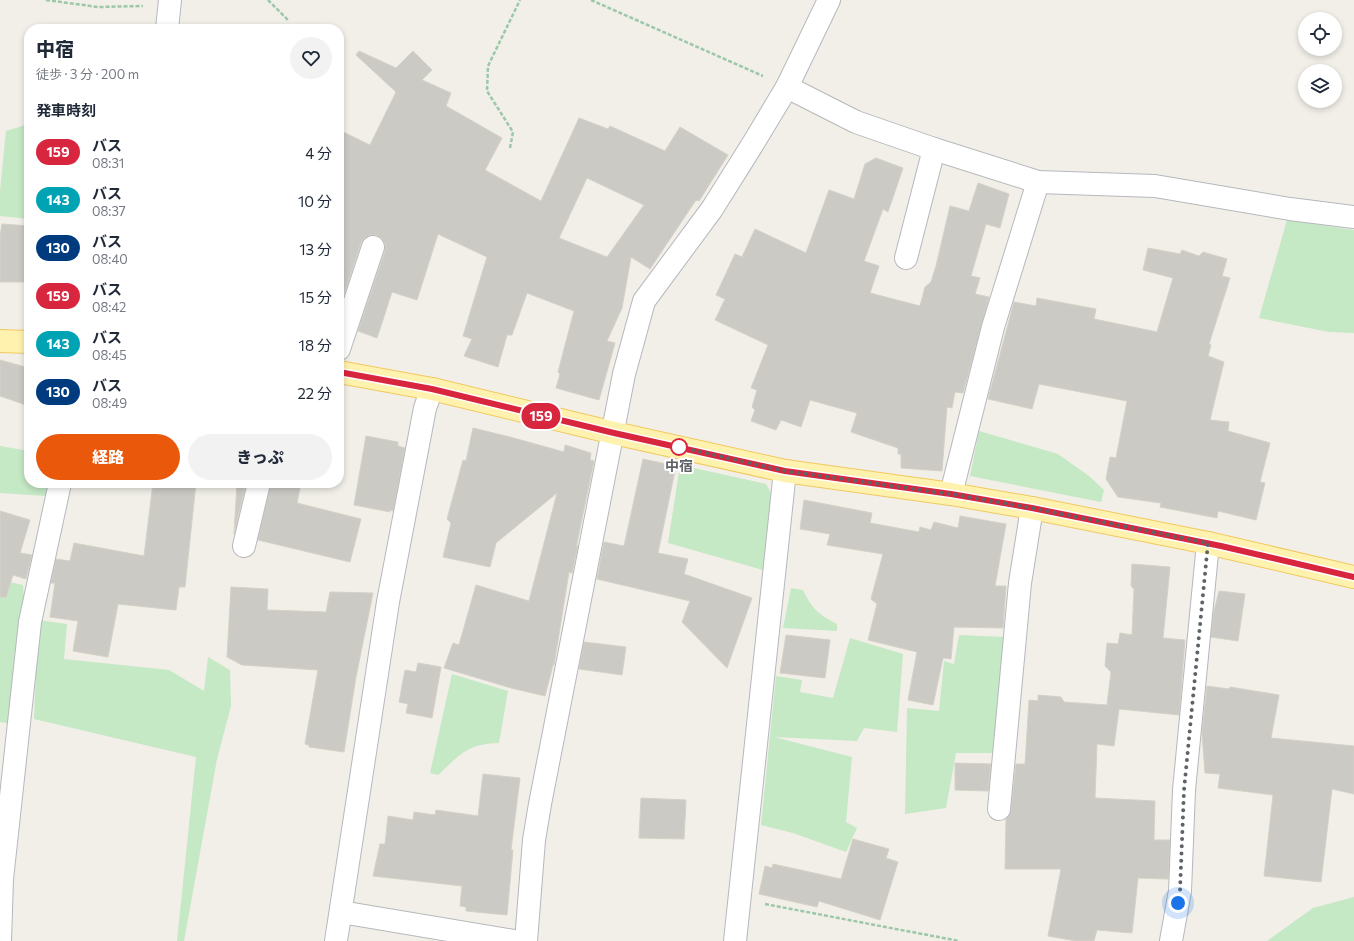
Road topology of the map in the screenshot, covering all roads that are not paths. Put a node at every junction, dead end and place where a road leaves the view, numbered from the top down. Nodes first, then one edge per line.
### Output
1 (829, 0) edge
2 (170, 2) edge
3 (168, 24) edge
4 (787, 87) junction
5 (934, 149) junction
6 (1038, 182) junction
7 (1354, 217) edge
8 (373, 247) dead end
9 (906, 258) dead end
10 (344, 334) edge
11 (0, 341) edge
12 (24, 342) edge
13 (344, 373) edge
14 (432, 389) junction
15 (614, 433) junction
16 (785, 471) junction
17 (59, 488) edge
18 (258, 488) edge
19 (951, 494) junction
20 (1032, 508) junction
21 (1208, 543) junction
22 (244, 546) dead end
23 (1354, 577) edge
24 (8, 741) edge
25 (999, 809) dead end
26 (341, 912) junction
27 (0, 941) edge
28 (336, 941) edge
29 (514, 941) edge
30 (526, 941) edge
31 (735, 941) edge
32 (1171, 941) edge

1 - 4 street
2 - 3 street
4 - 5 street
4 - 15 street
5 - 6 street
5 - 9 street
6 - 7 street
6 - 19 street
8 - 10 street
11 - 12 main road
13 - 14 main road
14 - 15 main road
14 - 26 street
15 - 16 main road
15 - 30 street
16 - 19 main road
16 - 31 street
17 - 24 street
18 - 22 street
19 - 20 main road
20 - 21 main road
20 - 25 street
21 - 23 main road
21 - 32 street
24 - 27 street
26 - 28 street
26 - 29 street

